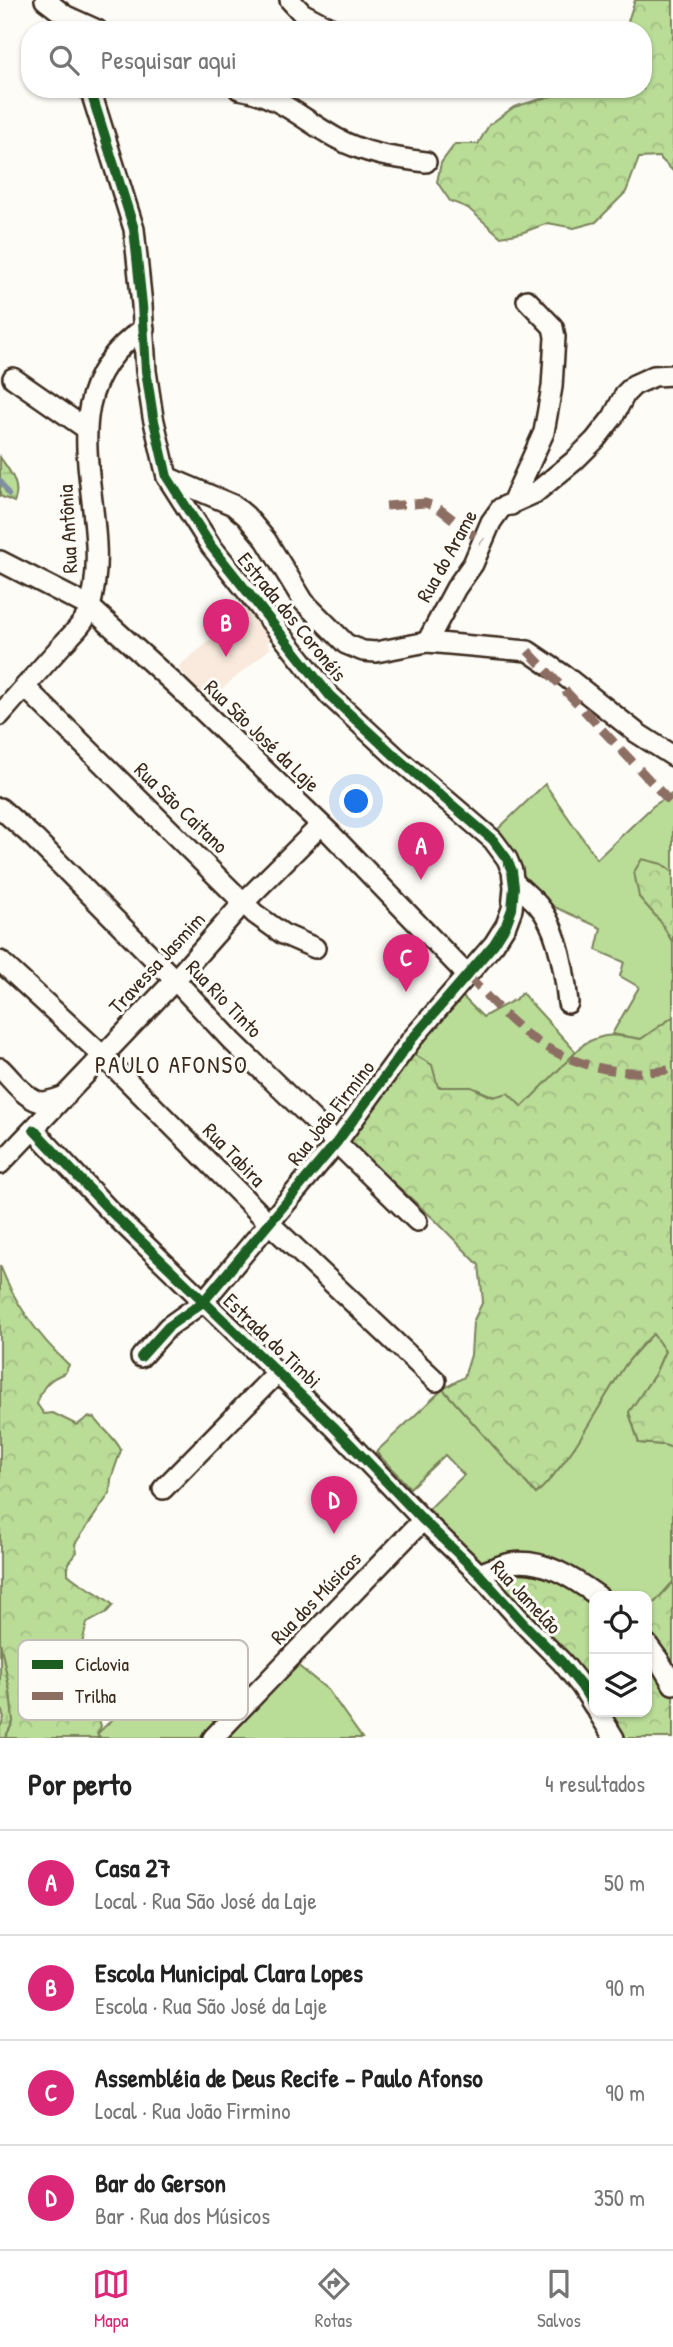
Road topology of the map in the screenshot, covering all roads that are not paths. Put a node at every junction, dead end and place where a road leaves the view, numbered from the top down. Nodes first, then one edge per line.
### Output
1 (45, 0) edge
2 (290, 0) edge
3 (69, 15) edge
4 (317, 21) edge
5 (93, 98) edge
6 (269, 98) edge
7 (426, 162) dead end
8 (527, 300) dead end
9 (144, 328) junction
10 (673, 375) edge
11 (13, 378) dead end
12 (85, 428) junction
13 (167, 477) junction
14 (511, 505) junction
15 (0, 561) edge
16 (90, 607) junction
17 (427, 642) junction
18 (25, 687) junction
19 (0, 715) edge
20 (673, 757) edge
21 (0, 808) edge
22 (321, 825) junction
23 (513, 876) junction
24 (244, 902) junction
25 (315, 948) dead end
26 (0, 961) edge
27 (467, 975) junction
28 (175, 980) junction
29 (568, 1003) dead end
30 (102, 1055) junction
31 (0, 1068) edge
32 (66, 1096) junction
33 (34, 1130) junction
34 (337, 1142) junction
35 (0, 1164) edge
36 (417, 1221) dead end
37 (270, 1224) junction
38 (203, 1302) junction
39 (141, 1357) dead end
40 (277, 1373) junction
41 (436, 1381) dead end
42 (163, 1489) dead end
43 (424, 1520) junction
44 (479, 1574) junction
45 (590, 1591) edge
46 (652, 1652) edge
47 (673, 1684) edge
48 (589, 1698) edge
49 (248, 1701) edge
50 (601, 1717) edge
51 (230, 1720) edge
52 (212, 1738) edge
53 (614, 1738) edge

1 - 3 street
2 - 4 street
5 - 9 street, Estrada dos Coronéis
6 - 7 street
8 - 14 street
9 - 12 street, Rua Antônia
9 - 13 street, Estrada dos Coronéis
10 - 14 street, Rua do Arame
11 - 12 street
12 - 16 street, Rua Antônia
13 - 17 street
13 - 23 street, Estrada dos Coronéis
14 - 17 street, Rua do Arame
15 - 16 street, Rua São José da Laje
16 - 18 street, Rua Antônia
16 - 22 street, Rua São José da Laje
17 - 20 street
18 - 19 street, Rua Antônia
18 - 24 street, Rua São Caitano
21 - 28 street, Rua Rio Tinto
22 - 24 street, Travessa Jasmim
22 - 27 street, Rua São José da Laje
23 - 27 street, Rua João Firmino
23 - 29 street, Estrada dos Coronéis
24 - 25 street, Rua São Caitano
24 - 28 street, Travessa Jasmim
26 - 30 street, Rua Tabira
27 - 34 street, Rua João Firmino
28 - 30 street, Travessa Jasmim
28 - 34 street, Rua Rio Tinto
30 - 32 street, Travessa Jasmim
30 - 37 street, Rua Tabira
31 - 32 street
32 - 33 street, Travessa Jasmim
33 - 35 street, Travessa Jasmim
33 - 38 street, Estrada do Timbi
34 - 36 street, Rua Rio Tinto
34 - 37 street, Rua João Firmino
37 - 38 street, Rua João Firmino
37 - 41 street, Rua Tabira
38 - 39 street, Rua João Firmino
38 - 40 street, Estrada do Timbi
40 - 42 street
40 - 43 street, Estrada do Timbi
43 - 44 street, Rua Jamelão
43 - 49 street, Rua dos Músicos
44 - 45 street
44 - 48 street, Rua Jamelão
46 - 47 street
50 - 53 street
51 - 52 street, Rua dos Músicos

